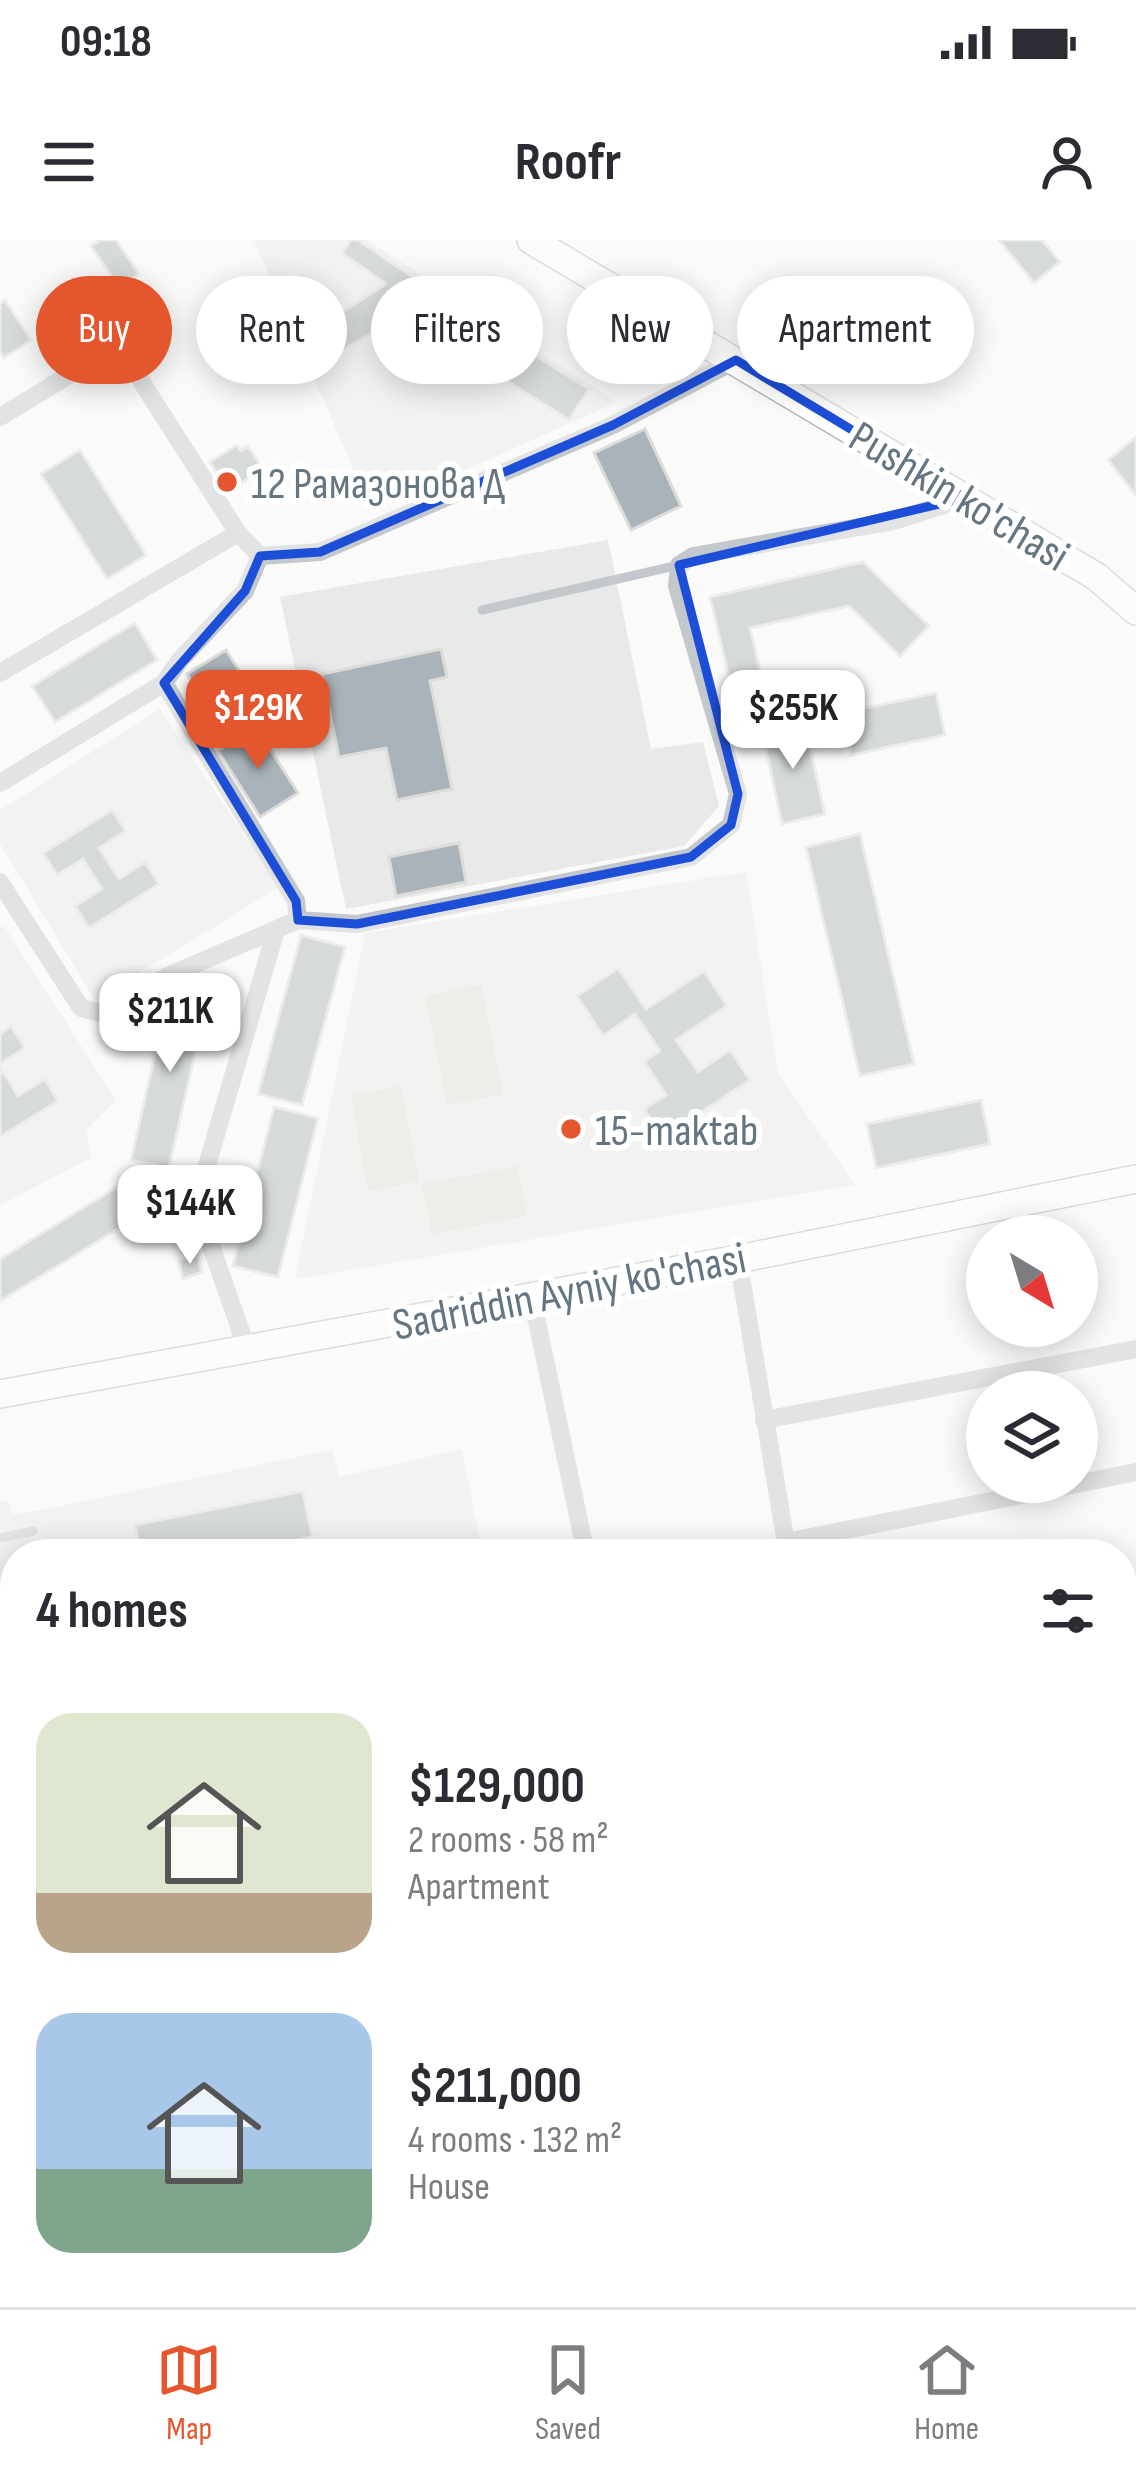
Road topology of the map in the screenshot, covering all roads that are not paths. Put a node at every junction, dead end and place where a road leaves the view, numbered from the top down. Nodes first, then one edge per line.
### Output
1 (530, 240) edge
2 (736, 360) junction
3 (0, 417) edge
4 (965, 498) junction
5 (238, 533) junction
6 (260, 556) junction
7 (679, 565) junction
8 (482, 610) dead end
9 (1136, 610) edge
10 (0, 673) edge
11 (164, 682) junction
12 (0, 783) edge
13 (0, 881) edge
14 (298, 920) junction
15 (275, 930) junction
16 (1136, 1179) edge
17 (738, 1259) junction
18 (532, 1298) junction
19 (247, 1349) junction
20 (1136, 1349) edge
21 (0, 1394) edge
22 (764, 1420) junction
23 (1136, 1472) edge
24 (33, 1531) dead end
25 (0, 1538) edge
26 (583, 1539) edge
27 (785, 1539) edge
28 (828, 1539) edge

1 - 2 street, Pushkin ko'chasi
2 - 4 street, Pushkin ko'chasi
2 - 6 street
3 - 5 street
4 - 7 street
4 - 9 street, Pushkin ko'chasi
5 - 6 street
5 - 10 street
6 - 11 street
7 - 8 lane
7 - 14 street
11 - 12 street
11 - 14 street
13 - 15 street
14 - 15 street
15 - 19 street
16 - 17 street, Sadriddin Ayniy ko'chasi
17 - 18 street, Sadriddin Ayniy ko'chasi
17 - 22 street
18 - 19 street, Sadriddin Ayniy ko'chasi
18 - 26 street
19 - 21 street, Sadriddin Ayniy ko'chasi
20 - 22 street
22 - 27 street
23 - 28 street
24 - 25 lane

